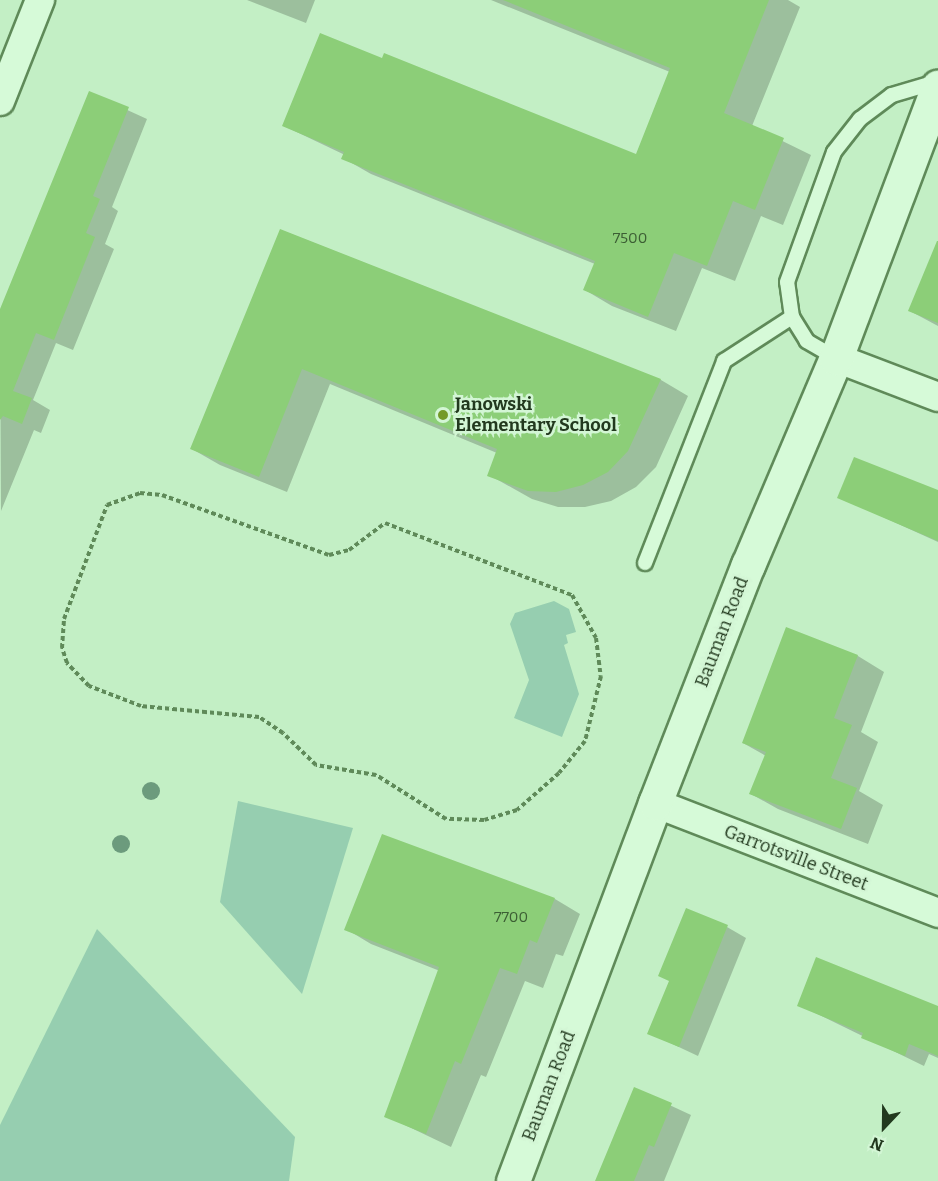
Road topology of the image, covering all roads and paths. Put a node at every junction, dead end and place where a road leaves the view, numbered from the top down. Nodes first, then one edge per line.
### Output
1 (40, 0) edge
2 (938, 81) edge
3 (938, 86) edge
4 (0, 101) edge
5 (792, 317) junction
6 (836, 358) junction
7 (938, 397) edge
8 (385, 523) joint
9 (645, 563) dead end
10 (655, 803) junction
11 (938, 913) edge
12 (513, 1181) edge

1 - 4 street
2 - 5 lane
3 - 6 street, Bauman Road
5 - 6 lane
5 - 9 lane
6 - 7 street
6 - 10 street, Bauman Road
8 - 8 path
10 - 11 street, Garrotsville Street
10 - 12 street, Bauman Road

